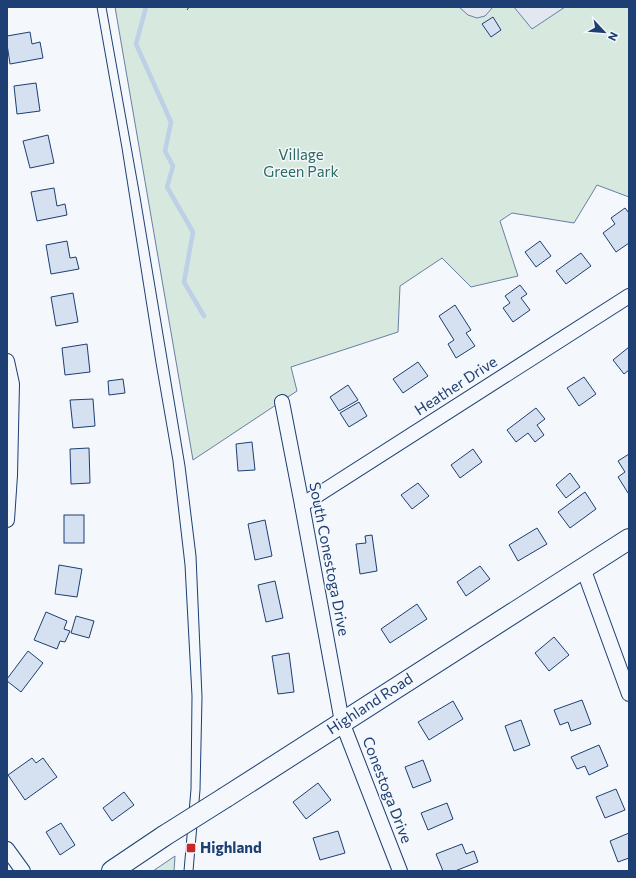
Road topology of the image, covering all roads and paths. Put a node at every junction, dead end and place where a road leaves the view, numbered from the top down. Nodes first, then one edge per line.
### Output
1 (629, 296) edge
2 (7, 361) edge
3 (282, 402) dead end
4 (9, 474) edge
5 (302, 505) junction
6 (7, 520) edge
7 (629, 540) edge
8 (583, 568) junction
9 (629, 694) edge
10 (342, 722) junction
11 (7, 849) edge
12 (23, 871) edge
13 (112, 871) edge
14 (400, 871) edge

1 - 5 street, Heather Drive
2 - 4 street
3 - 5 street, South Conestoga Drive
4 - 6 street
5 - 10 street, South Conestoga Drive
7 - 8 street, Highland Road
8 - 9 street
8 - 10 street, Highland Road
10 - 13 street, Highland Road, bridge
10 - 14 street, Conestoga Drive
11 - 12 street

